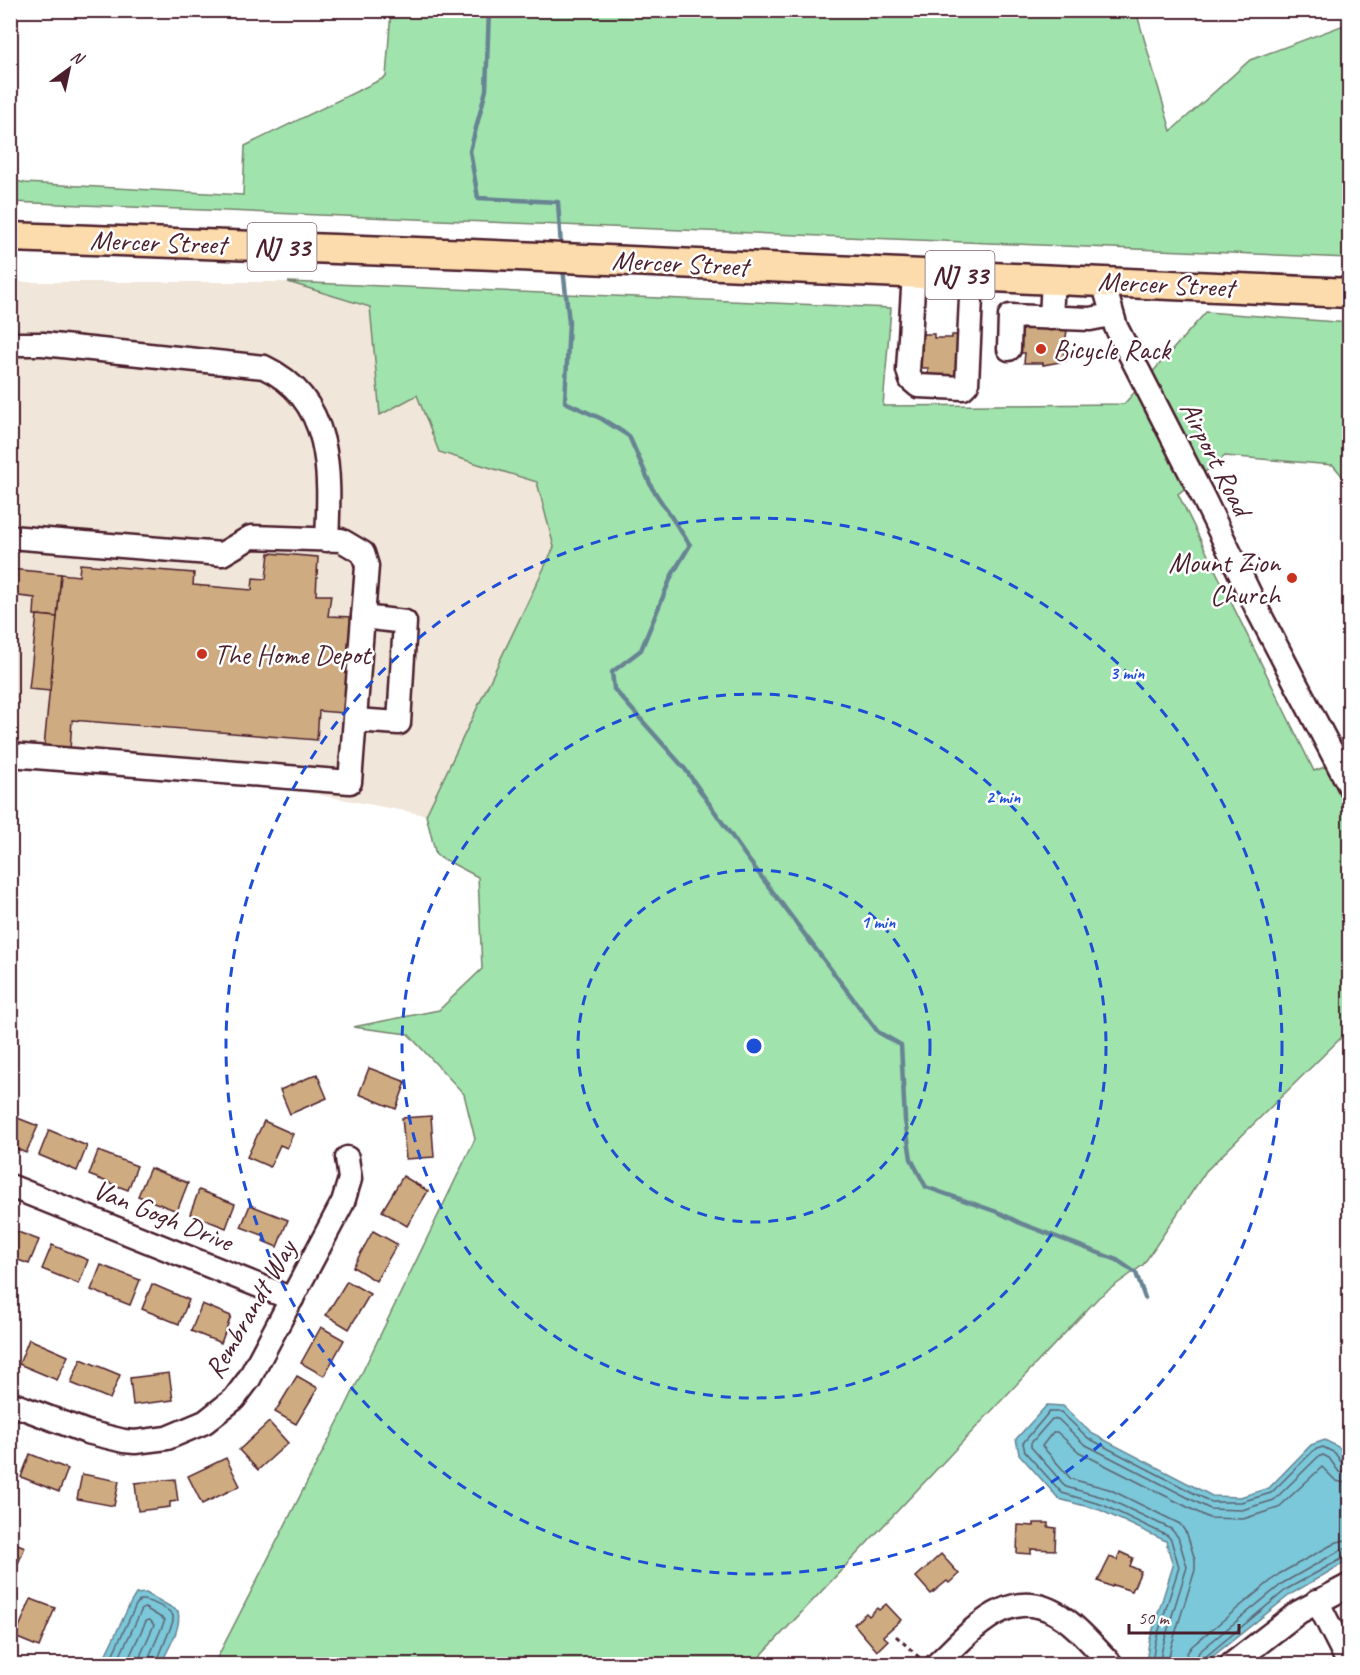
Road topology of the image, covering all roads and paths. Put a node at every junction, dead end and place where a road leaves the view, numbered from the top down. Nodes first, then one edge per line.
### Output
1 (10, 237) edge
2 (914, 273) junction
3 (972, 276) junction
4 (1053, 279) junction
5 (1103, 282) junction
6 (1350, 292) edge
7 (1111, 315) junction
8 (1052, 318) junction
9 (10, 344) edge
10 (1009, 349) dead end
11 (10, 537) edge
12 (327, 540) junction
13 (363, 617) junction
14 (355, 720) junction
15 (10, 755) edge
16 (1350, 787) edge
17 (347, 1158) dead end
18 (10, 1186) edge
19 (292, 1299) junction
20 (10, 1403) edge
21 (1350, 1585) edge
22 (1317, 1601) junction
23 (896, 1636) dead end
24 (929, 1662) edge
25 (1111, 1665) edge
26 (1232, 1665) edge
27 (1349, 1665) edge

1 - 2 main road, Mercer Street / NJ 33
2 - 3 main road, Mercer Street / NJ 33
2 - 3 street
3 - 4 main road, Mercer Street / NJ 33
4 - 5 main road, Mercer Street / NJ 33
4 - 8 street
5 - 6 main road, Mercer Street / NJ 33
5 - 7 street, Airport Road
7 - 8 street
7 - 16 street, Airport Road
8 - 10 street
9 - 12 street
11 - 12 street
12 - 13 street
13 - 14 street
13 - 14 street
14 - 15 street
17 - 19 street, Rembrandt Way
18 - 19 street, Van Gogh Drive
19 - 20 street, Rembrandt Way
21 - 22 street
22 - 26 street
22 - 27 street
23 - 24 path
24 - 25 street

